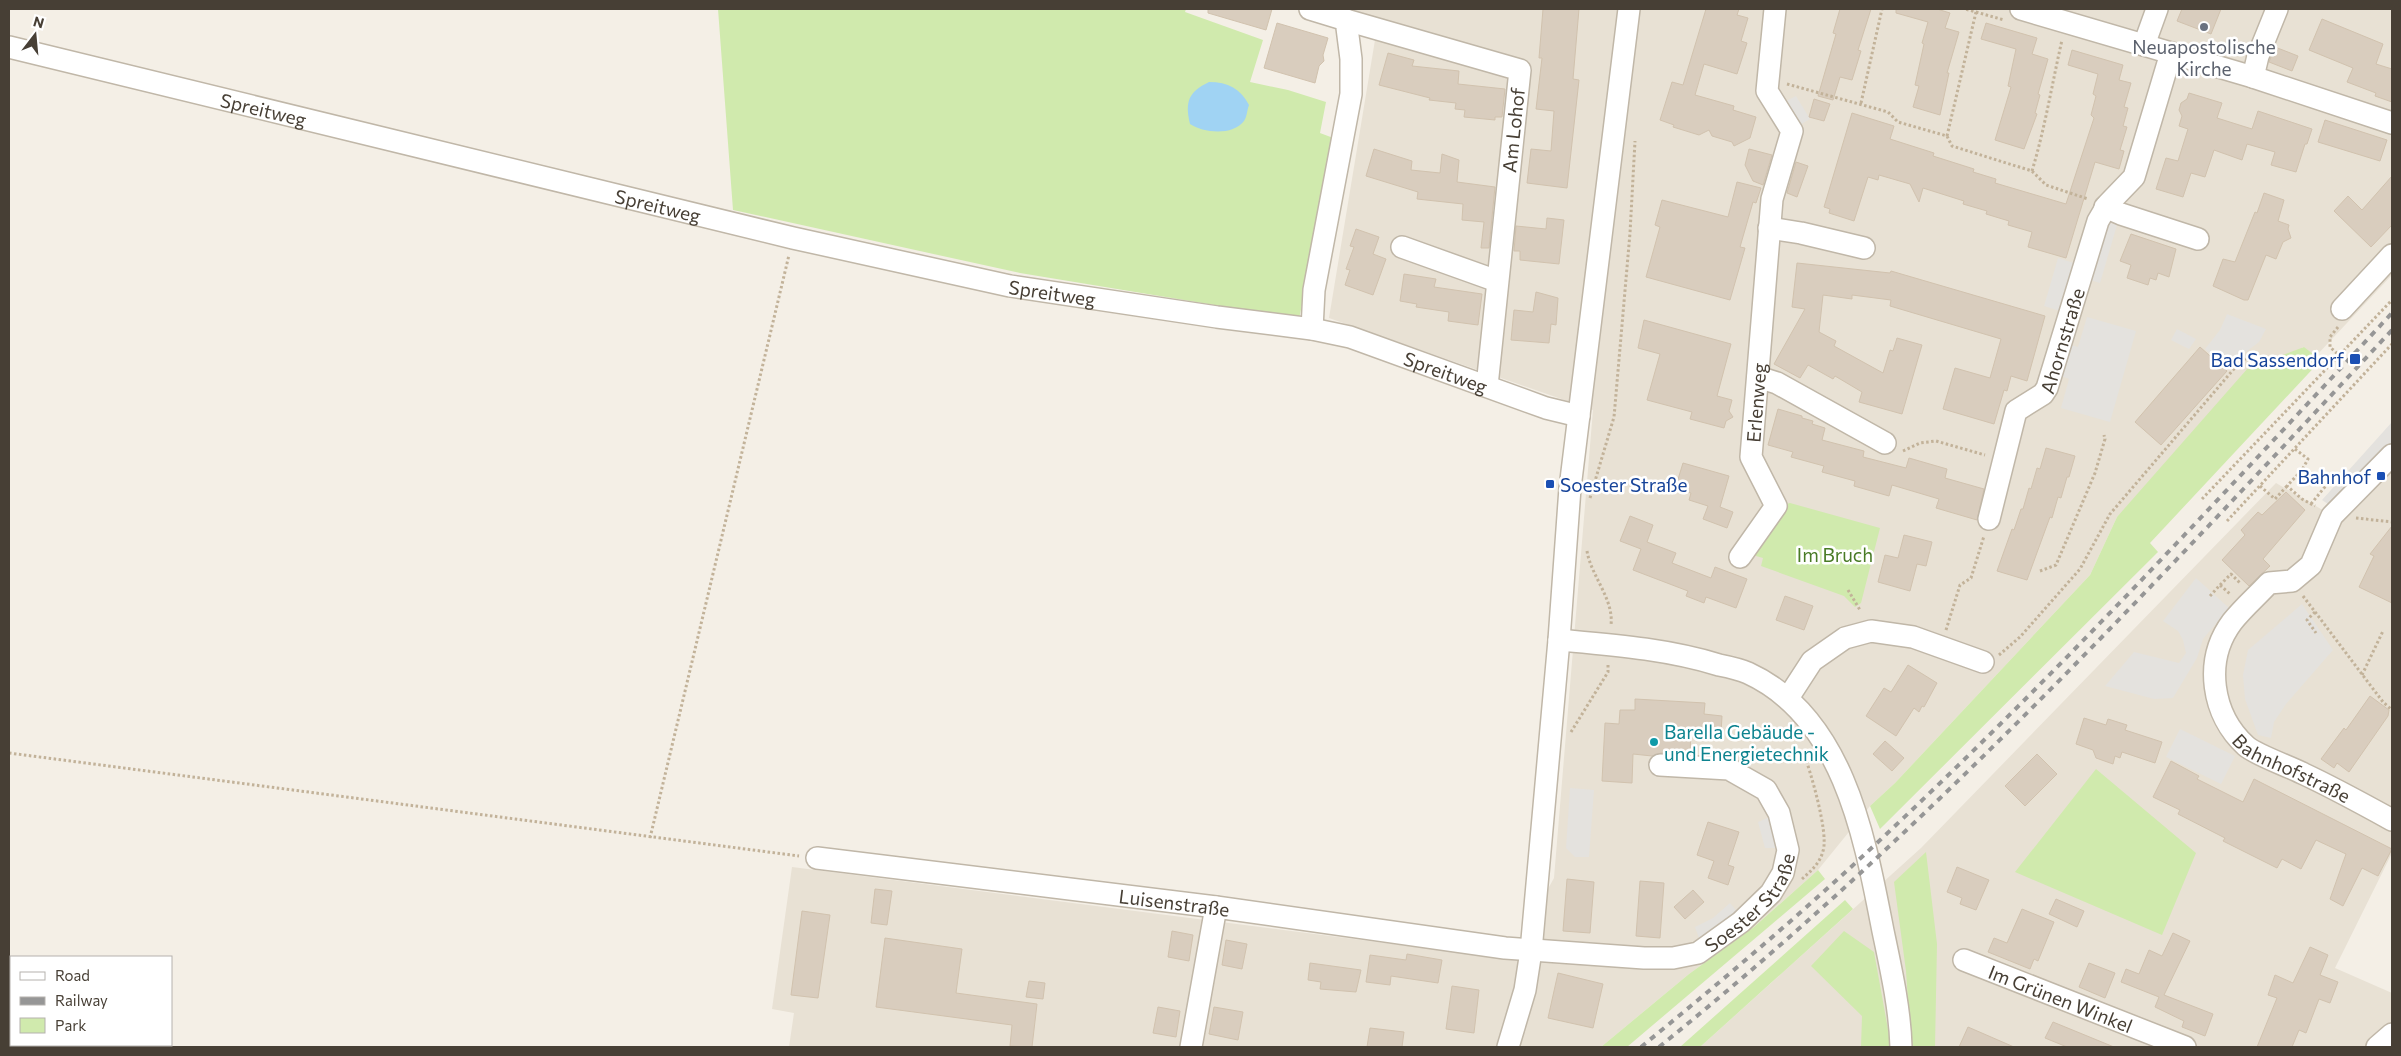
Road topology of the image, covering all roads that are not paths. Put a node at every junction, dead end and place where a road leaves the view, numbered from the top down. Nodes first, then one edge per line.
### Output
1 (1310, 9) edge
2 (1629, 9) edge
3 (1775, 9) edge
4 (2156, 9) edge
5 (2277, 9) edge
6 (1336, 15) edge
7 (2016, 15) edge
8 (2144, 45) junction
9 (9, 47) edge
10 (2171, 53) junction
11 (2253, 77) junction
12 (2392, 123) edge
13 (2105, 207) junction
14 (1769, 228) junction
15 (2198, 239) dead end
16 (1402, 246) dead end
17 (1864, 248) dead end
18 (2392, 255) edge
19 (1497, 281) junction
20 (2342, 309) road end
21 (1312, 329) junction
22 (1758, 377) junction
23 (1487, 386) junction
24 (1579, 416) junction
25 (1885, 443) road end
26 (2392, 455) edge
27 (1989, 519) road end
28 (1740, 557) dead end
29 (1559, 640) junction
30 (1983, 662) road end
31 (1788, 698) junction
32 (1660, 765) dead end
33 (2392, 820) edge
34 (817, 858) road end
35 (1216, 907) junction
36 (1531, 951) junction
37 (1964, 960) dead end
38 (2392, 1034) edge
39 (1191, 1047) edge
40 (1508, 1047) edge
41 (1901, 1047) edge
42 (2185, 1047) edge
43 (2377, 1047) edge

1 - 6 street
2 - 24 street
3 - 14 street, Erlenweg
4 - 8 street
5 - 11 street
6 - 19 street, Am Lohof
6 - 21 street
7 - 8 street
8 - 10 street
9 - 21 street, Spreitweg
10 - 11 street
10 - 13 street, Ahornstraße
11 - 12 street
13 - 15 street
13 - 27 street, Ahornstraße
14 - 17 street
14 - 22 street, Erlenweg
16 - 19 street
18 - 20 street
19 - 23 street, Am Lohof
21 - 23 street, Spreitweg
22 - 25 street
22 - 28 street, Erlenweg
23 - 24 street, Spreitweg
24 - 29 street
26 - 33 street, Bahnhofstraße
29 - 31 street
29 - 36 street
30 - 31 street
31 - 41 street
32 - 36 street, Soester Straße
34 - 35 street, Luisenstraße
35 - 36 street, Luisenstraße
35 - 39 street
36 - 40 street
37 - 42 street, Im Grünen Winkel
38 - 43 street

